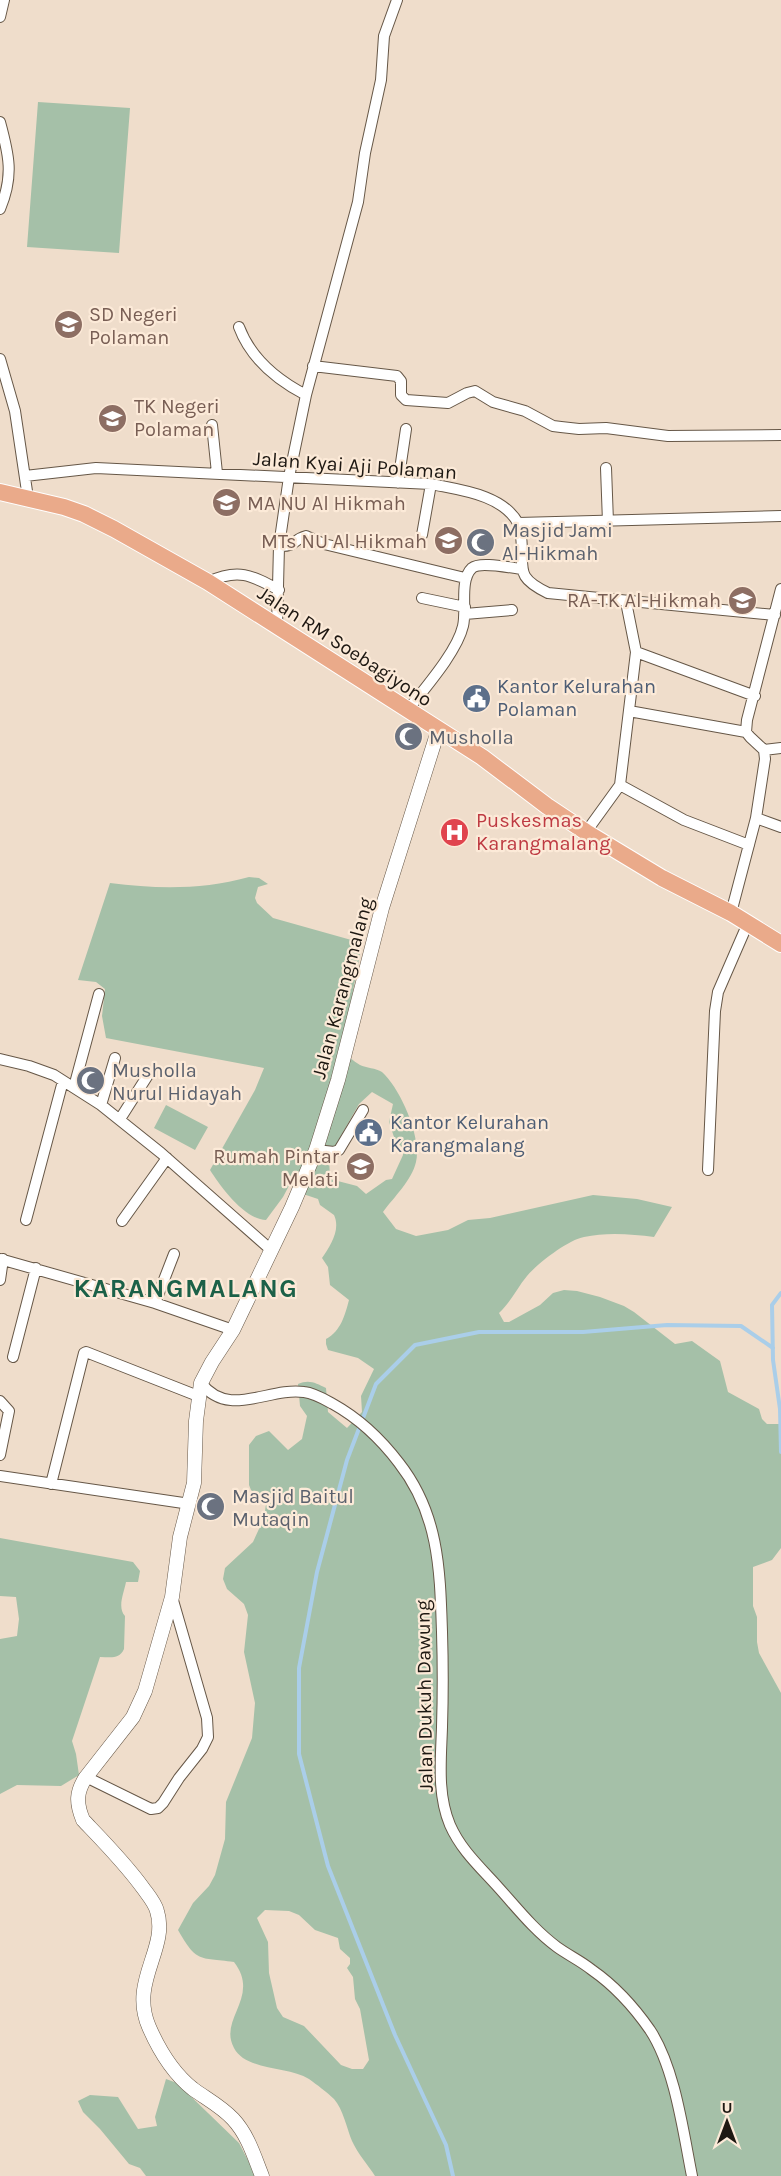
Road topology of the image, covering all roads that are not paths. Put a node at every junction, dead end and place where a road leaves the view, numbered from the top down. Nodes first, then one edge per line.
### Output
1 (4, 0) edge
2 (397, 0) edge
3 (0, 17) edge
4 (0, 122) edge
5 (0, 209) edge
6 (239, 327) dead end
7 (0, 359) edge
8 (314, 366) junction
9 (306, 395) junction
10 (212, 425) dead end
11 (406, 429) dead end
12 (781, 435) edge
13 (606, 468) dead end
14 (218, 473) junction
15 (25, 476) junction
16 (289, 477) junction
17 (398, 483) junction
18 (431, 484) junction
19 (0, 492) edge
20 (28, 498) junction
21 (781, 516) edge
22 (608, 522) junction
23 (518, 523) junction
24 (422, 535) dead end
25 (279, 546) junction
26 (522, 569) junction
27 (465, 578) junction
28 (208, 582) junction
29 (781, 589) edge
30 (279, 590) junction
31 (781, 593) edge
32 (422, 598) dead end
33 (626, 602) junction
34 (465, 610) junction
35 (512, 610) dead end
36 (775, 615) junction
37 (277, 627) junction
38 (636, 652) junction
39 (755, 696) junction
40 (407, 711) junction
41 (629, 711) junction
42 (438, 731) junction
43 (746, 732) junction
44 (781, 748) edge
45 (764, 750) junction
46 (620, 784) junction
47 (756, 818) junction
48 (781, 827) edge
49 (586, 832) junction
50 (749, 845) junction
51 (731, 913) junction
52 (748, 923) junction
53 (781, 944) edge
54 (99, 994) dead end
55 (115, 1058) dead end
56 (0, 1059) edge
57 (148, 1075) dead end
58 (63, 1081) junction
59 (74, 1087) junction
60 (101, 1105) junction
61 (363, 1110) dead end
62 (120, 1119) junction
63 (316, 1150) junction
64 (167, 1158) junction
65 (708, 1170) dead end
66 (26, 1220) dead end
67 (122, 1221) dead end
68 (270, 1249) junction
69 (174, 1254) dead end
70 (1, 1259) edge
71 (36, 1268) junction
72 (0, 1280) edge
73 (155, 1303) junction
74 (233, 1330) junction
75 (13, 1357) dead end
76 (200, 1390) junction
77 (0, 1401) edge
78 (0, 1455) edge
79 (0, 1476) edge
80 (51, 1484) junction
81 (190, 1504) junction
82 (172, 1597) junction
83 (86, 1777) junction
84 (262, 2176) edge
85 (692, 2176) edge

1 - 3 street
2 - 8 street
4 - 5 street
6 - 9 street
7 - 15 street
8 - 9 street
8 - 12 street
9 - 16 street
10 - 14 street
11 - 17 street
13 - 22 street
14 - 15 street, Jalan Kyai Aji Polaman
14 - 16 street, Jalan Kyai Aji Polaman
15 - 20 street
16 - 17 street, Jalan Kyai Aji Polaman
16 - 25 street
17 - 18 street, Jalan Kyai Aji Polaman
18 - 23 street, Jalan Kyai Aji Polaman
18 - 24 street
19 - 20 main road, Jalan RM Soebagiyono
20 - 28 main road, Jalan RM Soebagiyono
21 - 22 street
22 - 23 street
23 - 26 street
25 - 27 street
25 - 30 street
26 - 27 street
26 - 33 street
27 - 34 street
28 - 30 street
28 - 37 main road, Jalan RM Soebagiyono
29 - 31 street
30 - 37 street
31 - 36 street
32 - 34 street
33 - 36 street
33 - 38 street
34 - 35 street
34 - 40 street
36 - 39 street
37 - 40 main road, Jalan RM Soebagiyono
38 - 39 street
38 - 41 street
39 - 43 street
40 - 42 main road, Jalan RM Soebagiyono
41 - 43 street
41 - 46 street
42 - 49 main road, Jalan RM Soebagiyono
42 - 63 street, Jalan Karangmalang
43 - 45 street
44 - 45 street
45 - 47 street
46 - 49 street
46 - 50 street
47 - 48 street
47 - 50 street
49 - 51 main road, Jalan RM Soebagiyono
50 - 51 street
51 - 52 main road, Jalan RM Soebagiyono
52 - 53 main road, Jalan RM Soebagiyono
52 - 65 street
54 - 59 street
55 - 60 street
56 - 58 street
57 - 62 street
58 - 59 street
58 - 66 street
59 - 60 street
60 - 62 street
61 - 63 street
62 - 64 street
63 - 68 street, Jalan Karangmalang
64 - 67 street
64 - 68 street
68 - 74 street, Jalan Karangmalang
69 - 73 street
70 - 71 street
70 - 72 street
71 - 73 street
71 - 75 street
73 - 74 street
74 - 76 street, Jalan Karangmalang
76 - 80 street, Jalan Dukuh Dawung
76 - 81 street, Jalan Karangmalang
76 - 85 street, Jalan Dukuh Dawung
77 - 78 street
79 - 80 street
80 - 81 street
81 - 82 street, Jalan Karangmalang
82 - 83 street, Jalan Karangmalang
82 - 83 street
83 - 84 street, Jalan Karangmalang

